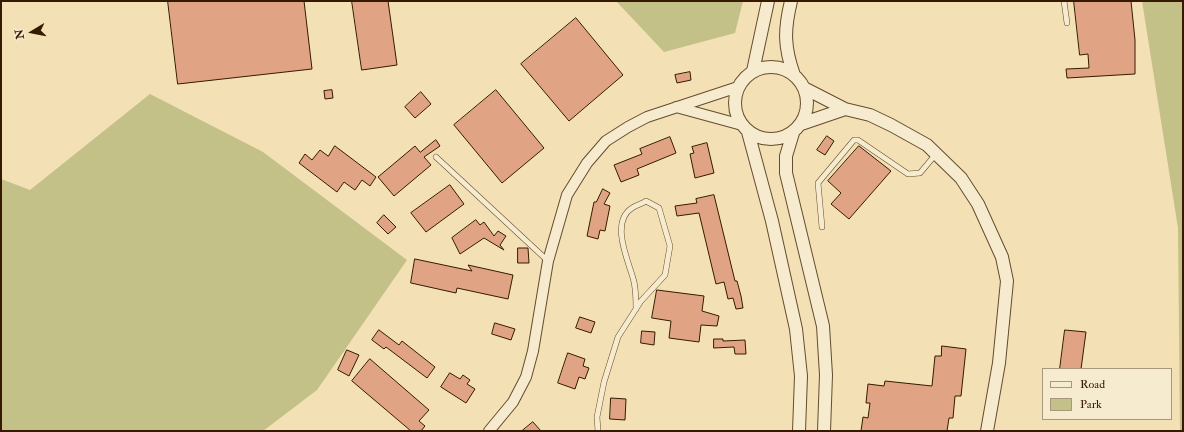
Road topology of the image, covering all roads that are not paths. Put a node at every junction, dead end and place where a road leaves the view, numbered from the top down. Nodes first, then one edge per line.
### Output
1 (768, 1) edge
2 (790, 1) edge
3 (1064, 1) edge
4 (1067, 23) dead end
5 (753, 71) junction
6 (794, 75) junction
7 (738, 86) junction
8 (804, 88) junction
9 (676, 107) junction
10 (845, 109) junction
11 (802, 124) junction
12 (745, 129) junction
13 (793, 133) junction
14 (936, 153) junction
15 (436, 157) dead end
16 (822, 227) dead end
17 (548, 261) junction
18 (636, 309) junction
19 (490, 431) edge
20 (598, 431) edge
21 (799, 431) edge
22 (824, 431) edge
23 (988, 431) edge

1 - 5 street
2 - 6 street
3 - 4 lane
5 - 6 street
5 - 7 street
6 - 8 street
7 - 9 street
7 - 12 street
8 - 10 street
8 - 11 street
9 - 12 street
9 - 17 street
10 - 11 street
10 - 14 street
11 - 13 street
12 - 13 street
12 - 21 street
13 - 22 street
14 - 16 lane
14 - 23 street
15 - 17 lane
17 - 19 street
18 - 18 lane
18 - 20 lane

